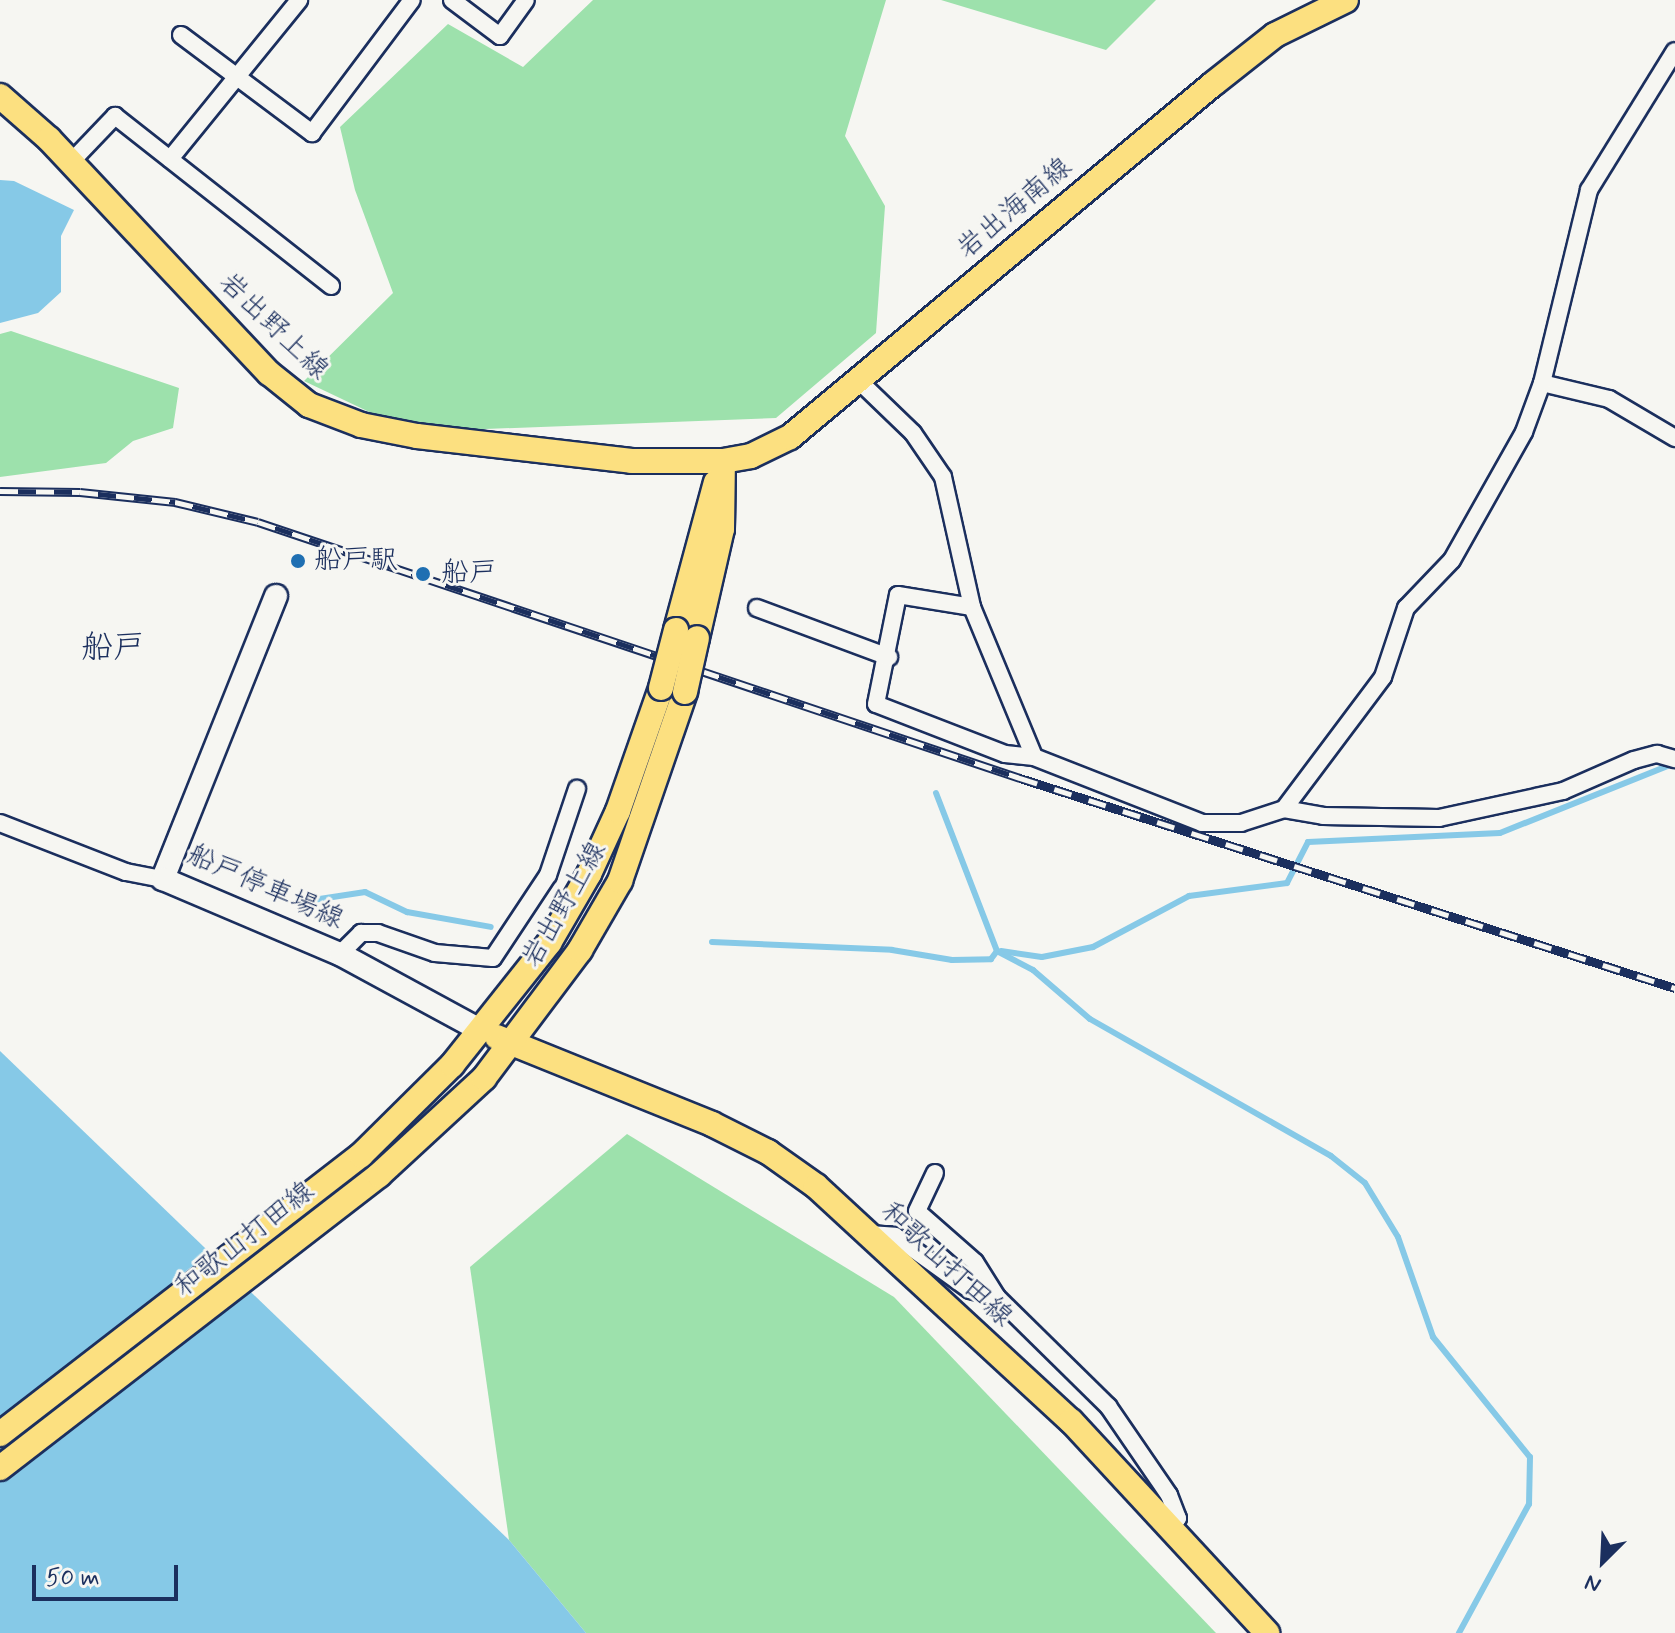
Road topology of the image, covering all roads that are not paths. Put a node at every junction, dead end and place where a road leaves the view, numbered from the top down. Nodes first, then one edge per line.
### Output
1 (299, 0) edge
2 (412, 0) edge
3 (452, 0) edge
4 (526, 0) edge
5 (1346, 0) edge
6 (181, 35) dead end
7 (1675, 51) edge
8 (236, 77) junction
9 (0, 96) edge
10 (170, 159) junction
11 (71, 162) junction
12 (331, 286) dead end
13 (858, 380) junction
14 (1542, 383) junction
15 (1675, 438) edge
16 (723, 461) junction
17 (276, 596) dead end
18 (972, 607) junction
19 (757, 608) dead end
20 (889, 657) junction
21 (673, 690) junction
22 (1034, 757) junction
23 (1675, 759) edge
24 (577, 789) dead end
25 (1284, 809) junction
26 (0, 823) edge
27 (163, 879) junction
28 (340, 954) junction
29 (480, 1030) junction
30 (511, 1044) junction
31 (935, 1173) dead end
32 (869, 1234) junction
33 (997, 1297) junction
34 (0, 1434) edge
35 (0, 1468) edge
36 (1172, 1527) junction
37 (1267, 1633) edge

1 - 8 street
2 - 8 street
3 - 4 street
5 - 13 main road, 岩出海南線
6 - 8 street
7 - 14 street
8 - 10 street
9 - 11 main road, 岩出野上線
10 - 11 street
10 - 12 street
11 - 16 main road, 岩出野上線
13 - 16 main road, 岩出海南線
13 - 18 street
14 - 15 street
14 - 25 street
16 - 21 main road, 岩出野上線, bridge
17 - 27 main road, 船戸停車場線
18 - 20 street
18 - 22 street
19 - 20 street
20 - 22 street
21 - 29 main road, 岩出野上線
21 - 30 main road, 岩出野上線
22 - 25 street
23 - 25 street
24 - 28 street
26 - 27 street
27 - 28 main road, 船戸停車場線
28 - 29 main road, 船戸停車場線
29 - 30 main road, 和歌山打田線
29 - 34 main road, 和歌山打田線
30 - 32 main road, 和歌山打田線
30 - 35 main road, 和歌山打田線
31 - 33 street
32 - 33 street
32 - 36 main road, 和歌山打田線
33 - 36 street
36 - 37 main road, 和歌山打田線

